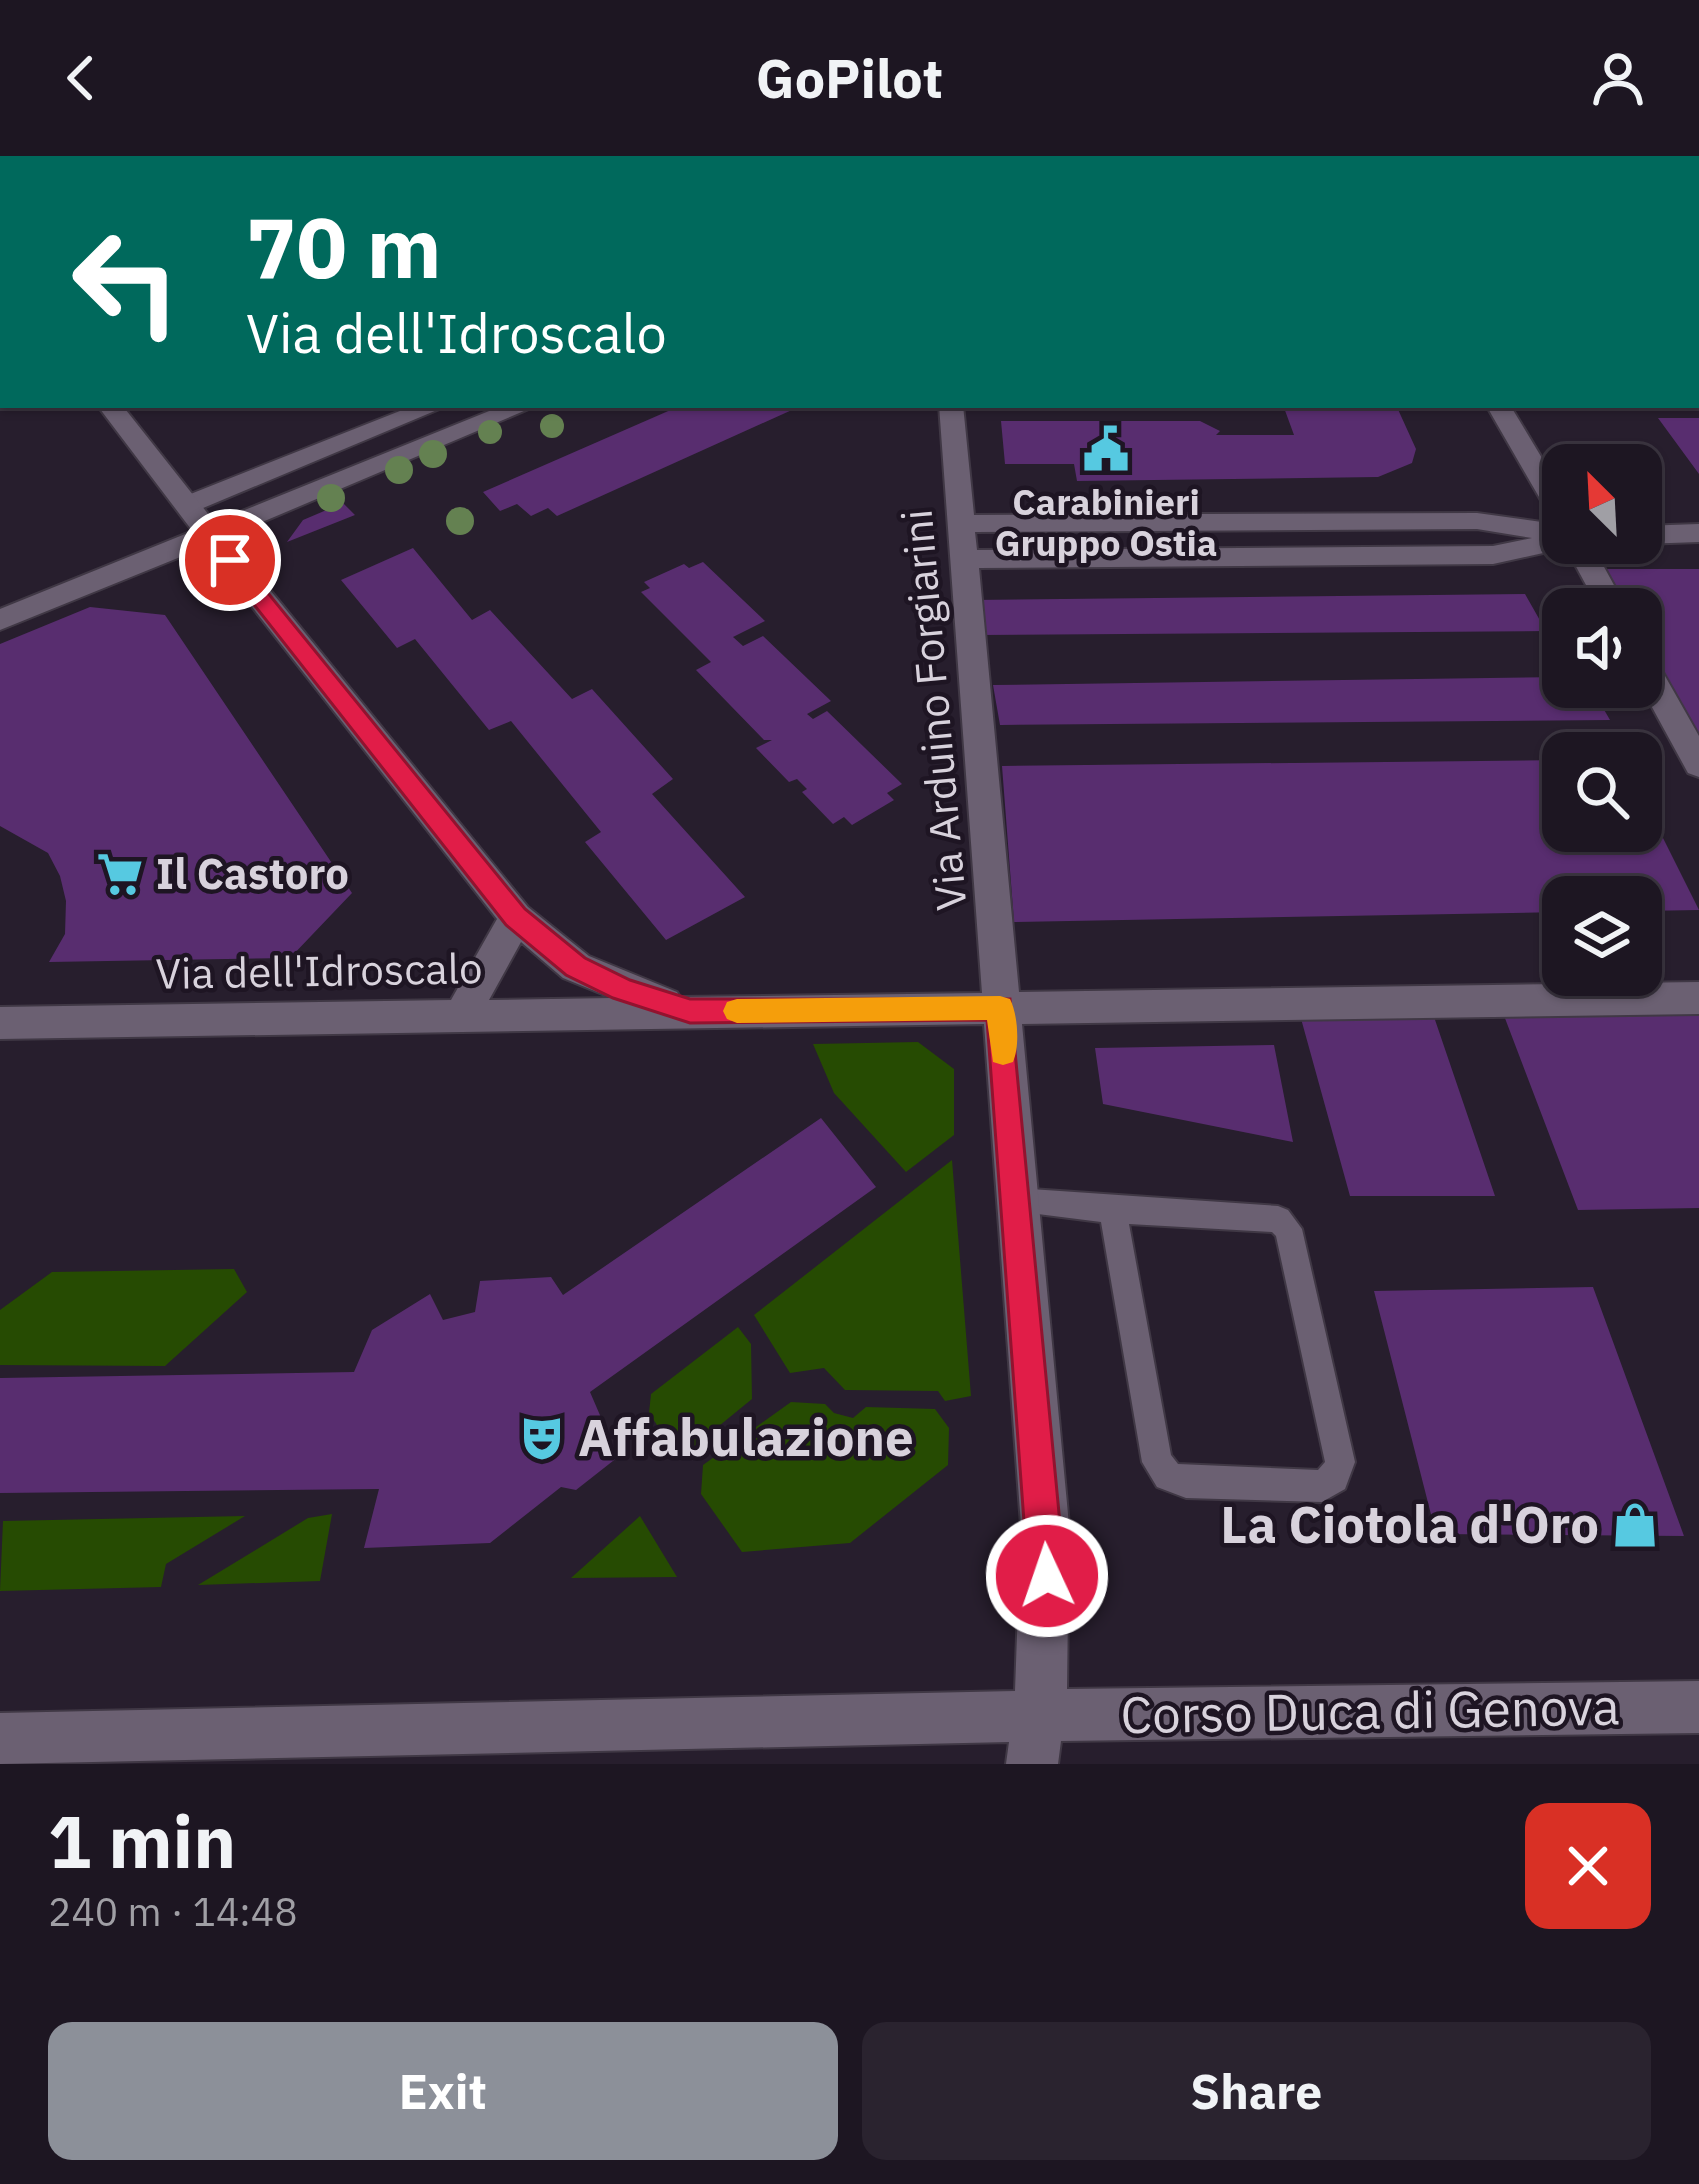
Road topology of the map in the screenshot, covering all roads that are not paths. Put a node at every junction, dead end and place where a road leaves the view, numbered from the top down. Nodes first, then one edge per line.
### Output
1 (111, 408) edge
2 (430, 408) edge
3 (519, 408) edge
4 (951, 408) edge
5 (1500, 408) edge
6 (1542, 481) edge
7 (187, 506) junction
8 (1077, 523) junction
9 (1211, 523) junction
10 (962, 524) junction
11 (1542, 533) edge
12 (1699, 533) edge
13 (1662, 534) edge
14 (210, 535) junction
15 (1542, 542) edge
16 (1085, 559) junction
17 (1220, 559) junction
18 (965, 560) junction
19 (0, 620) edge
20 (1662, 698) edge
21 (1699, 765) edge
22 (515, 917) junction
23 (1699, 998) edge
24 (1000, 1008) junction
25 (690, 1011) junction
26 (463, 1013) junction
27 (0, 1023) edge
28 (1016, 1201) junction
29 (1113, 1210) junction
30 (1699, 1706) edge
31 (0, 1739) edge
32 (1036, 1740) edge

1 - 7 street
2 - 7 street
3 - 14 street
4 - 10 street, Via Arduino Forgiarini
5 - 6 street
7 - 14 street
8 - 9 street
8 - 10 street
8 - 16 street
9 - 11 street
9 - 17 street
10 - 18 street, Via Arduino Forgiarini
12 - 13 street
14 - 19 street
14 - 22 street
15 - 17 street
16 - 17 street
16 - 18 street
18 - 24 street, Via Arduino Forgiarini
20 - 21 street
22 - 25 street
22 - 26 street
23 - 24 street, Via dell'Idroscalo
24 - 25 street, Via dell'Idroscalo
24 - 28 street, Via Arduino Forgiarini
25 - 26 street, Via dell'Idroscalo
26 - 27 street, Via dell'Idroscalo
28 - 29 lane
28 - 32 street, Via Arduino Forgiarini
29 - 29 lane
30 - 32 street, Corso Duca di Genova
31 - 32 street, Corso Duca di Genova

